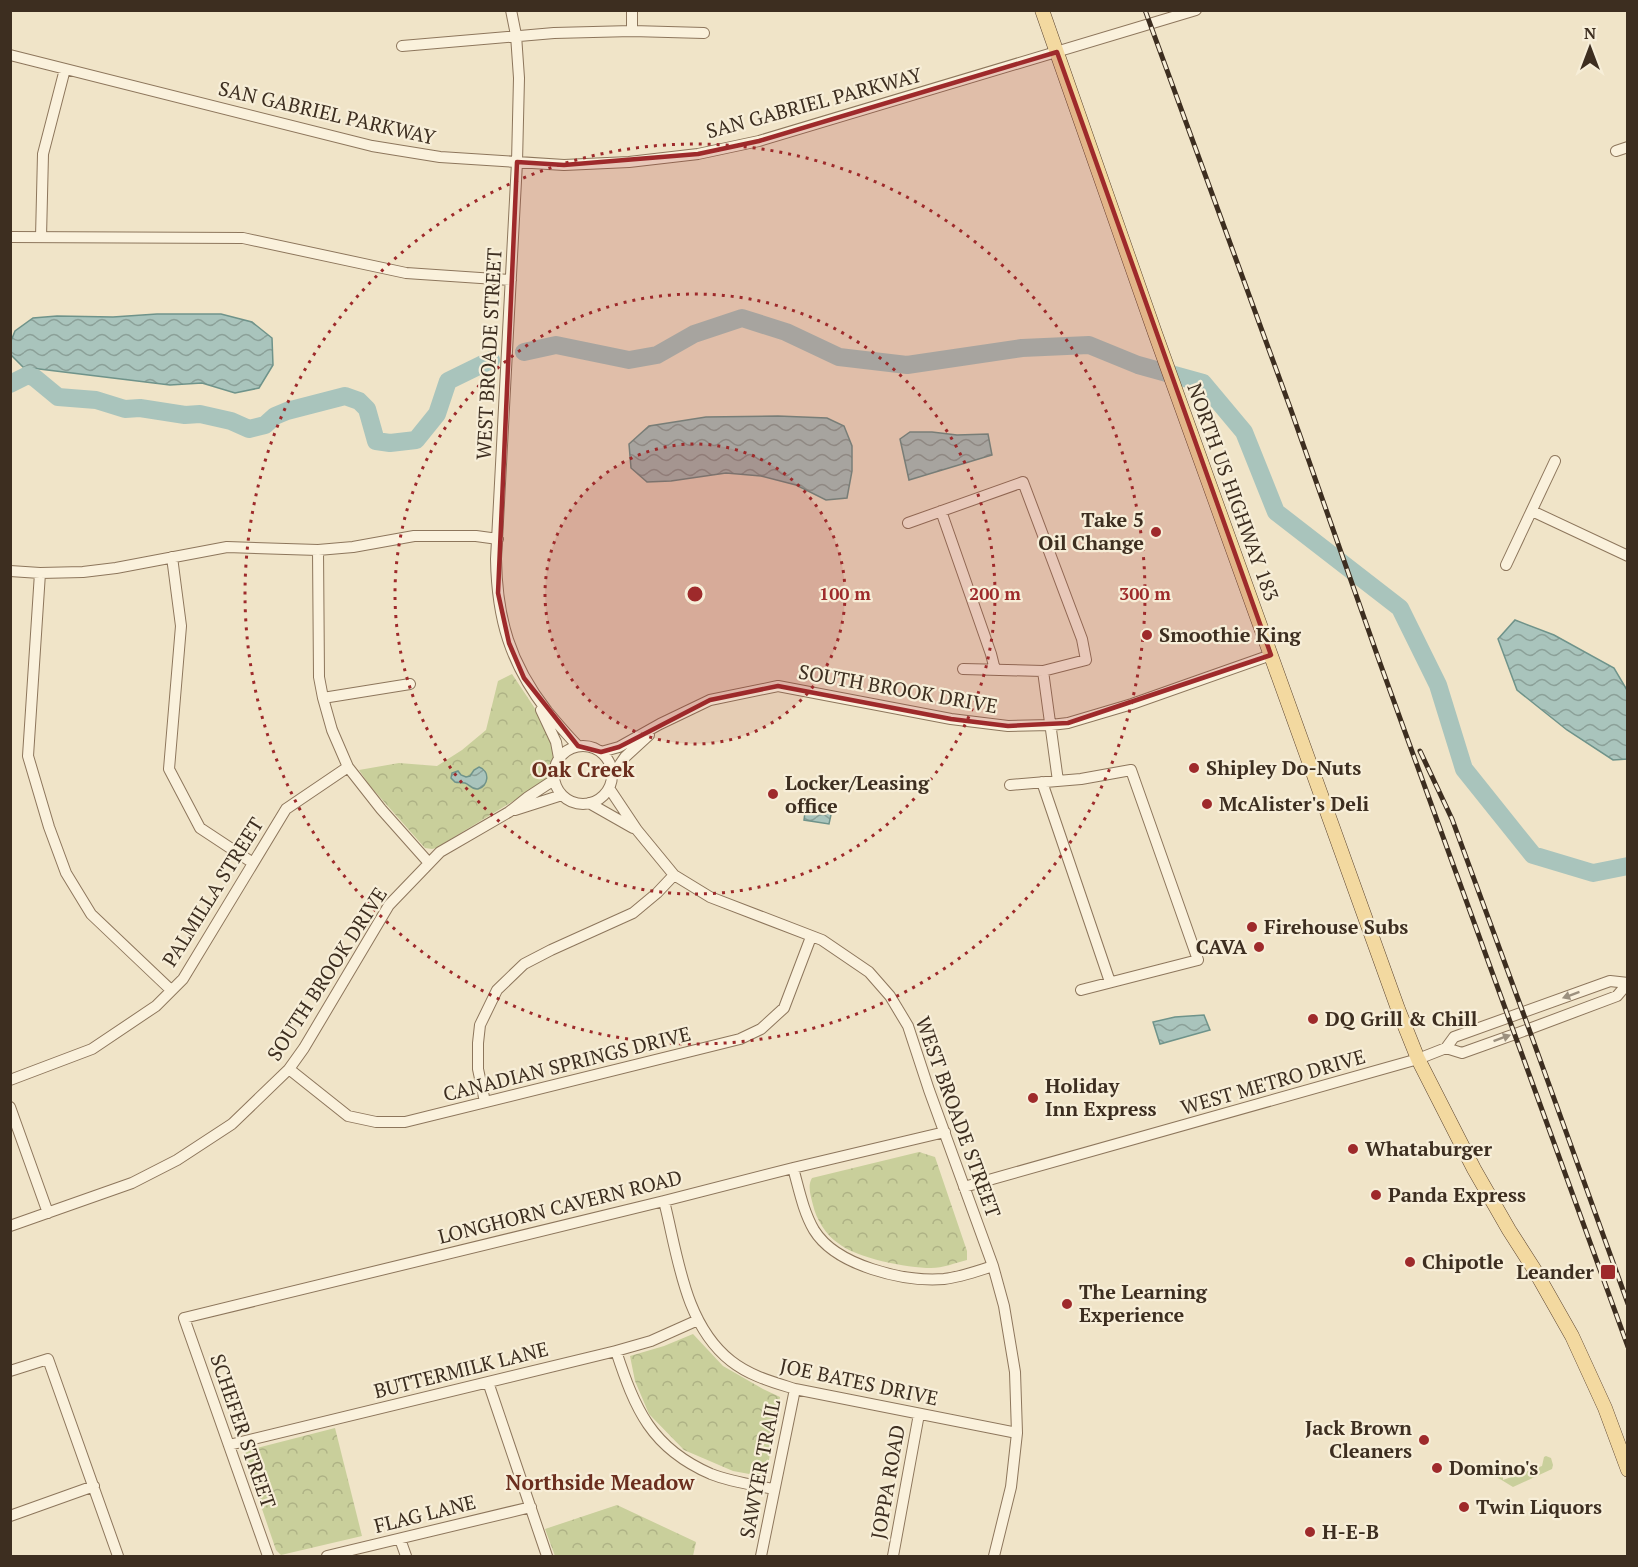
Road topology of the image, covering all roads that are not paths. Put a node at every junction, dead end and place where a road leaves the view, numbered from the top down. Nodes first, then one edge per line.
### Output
1 (512, 10) edge
2 (632, 10) edge
3 (1042, 10) edge
4 (1196, 10) edge
5 (632, 31) junction
6 (704, 33) dead end
7 (516, 35) junction
8 (402, 46) dead end
9 (1057, 52) junction
10 (10, 55) edge
11 (65, 69) junction
12 (1628, 147) edge
13 (1616, 152) dead end
14 (516, 162) junction
15 (10, 237) edge
16 (41, 237) junction
17 (511, 280) junction
18 (1556, 461) dead end
19 (941, 511) junction
20 (1532, 511) junction
21 (908, 523) dead end
22 (498, 539) junction
23 (318, 550) junction
24 (1628, 556) edge
25 (172, 557) junction
26 (1506, 566) dead end
27 (10, 570) edge
28 (40, 573) junction
29 (1271, 655) junction
30 (963, 669) dead end
31 (995, 670) junction
32 (1043, 671) junction
33 (410, 684) dead end
34 (533, 693) junction
35 (323, 698) junction
36 (660, 724) junction
37 (1051, 725) junction
38 (578, 746) junction
39 (601, 752) junction
40 (559, 758) junction
41 (348, 766) junction
42 (612, 776) junction
43 (554, 780) junction
44 (1058, 781) junction
45 (1042, 782) junction
46 (1010, 785) dead end
47 (609, 788) junction
48 (562, 795) junction
49 (589, 803) junction
50 (509, 812) junction
51 (637, 830) junction
52 (254, 863) junction
53 (429, 863) junction
54 (674, 874) junction
55 (811, 937) junction
56 (1110, 982) junction
57 (1628, 983) edge
58 (171, 990) junction
59 (1081, 990) dead end
60 (1446, 1048) junction
61 (1418, 1059) junction
62 (289, 1069) junction
63 (10, 1080) edge
64 (485, 1102) junction
65 (10, 1107) edge
66 (945, 1132) junction
67 (793, 1168) junction
68 (964, 1187) junction
69 (664, 1201) junction
70 (48, 1213) junction
71 (10, 1226) edge
72 (993, 1266) junction
73 (184, 1318) joint
74 (698, 1320) junction
75 (616, 1351) junction
76 (10, 1371) edge
77 (488, 1382) junction
78 (795, 1389) junction
79 (919, 1414) junction
80 (1017, 1433) junction
81 (229, 1445) junction
82 (1628, 1470) edge
83 (94, 1486) junction
84 (774, 1490) junction
85 (531, 1507) junction
86 (10, 1515) edge
87 (400, 1539) junction
88 (118, 1557) edge
89 (268, 1557) edge
90 (327, 1557) edge
91 (406, 1557) edge
92 (547, 1557) edge
93 (761, 1557) edge
94 (893, 1557) edge
95 (994, 1557) edge

1 - 7 street, WEST BROADE STREET
2 - 5 street
3 - 9 main road, NORTH US HIGHWAY 183
4 - 9 street, SAN GABRIEL PARKWAY
5 - 6 street
5 - 7 street
7 - 8 street
7 - 14 street, WEST BROADE STREET
9 - 14 street, SAN GABRIEL PARKWAY
9 - 29 main road, NORTH US HIGHWAY 183
10 - 11 street, SAN GABRIEL PARKWAY
11 - 14 street, SAN GABRIEL PARKWAY
11 - 16 street
12 - 13 street
14 - 17 street, WEST BROADE STREET
15 - 16 street
16 - 17 street
17 - 22 street, WEST BROADE STREET
18 - 20 street
19 - 21 street
19 - 31 street
19 - 32 street
20 - 24 street
20 - 26 street
22 - 23 street
22 - 34 street, WEST BROADE STREET
23 - 25 street
23 - 35 street
25 - 28 street
25 - 52 street
27 - 28 street
28 - 58 street
29 - 37 street, SOUTH BROOK DRIVE
29 - 61 main road, NORTH US HIGHWAY 183
30 - 31 street
31 - 32 street
32 - 37 street
33 - 35 street
34 - 38 street, WEST BROADE STREET
34 - 40 street, WEST BROADE STREET
35 - 41 street
36 - 37 street, SOUTH BROOK DRIVE
36 - 39 street, SOUTH BROOK DRIVE
36 - 42 street, SOUTH BROOK DRIVE
37 - 44 street
38 - 39 street
38 - 40 street
39 - 42 street
40 - 43 street
41 - 52 street, PALMILLA STREET
41 - 53 street
42 - 47 street
43 - 48 street
43 - 50 street, SOUTH BROOK DRIVE
44 - 45 street
44 - 56 street
45 - 46 street
45 - 56 street
47 - 49 street
47 - 51 street, WEST BROADE STREET
48 - 49 street
48 - 50 street, SOUTH BROOK DRIVE
49 - 51 street, WEST BROADE STREET
50 - 53 street, SOUTH BROOK DRIVE
51 - 54 street, WEST BROADE STREET
52 - 58 street, PALMILLA STREET
53 - 62 street, SOUTH BROOK DRIVE
54 - 55 street, WEST BROADE STREET
54 - 64 street
55 - 64 street, CANADIAN SPRINGS DRIVE
55 - 66 street, WEST BROADE STREET
56 - 59 street
57 -> 60 street
60 -> 57 street
58 - 63 street, PALMILLA STREET
60 - 61 street, WEST METRO DRIVE
61 - 68 street, WEST METRO DRIVE
61 - 82 main road, NORTH US HIGHWAY 183
62 - 64 street, CANADIAN SPRINGS DRIVE
62 - 70 street, SOUTH BROOK DRIVE
65 - 70 street
66 - 67 street, LONGHORN CAVERN ROAD
66 - 68 street, WEST BROADE STREET
67 - 69 street, LONGHORN CAVERN ROAD
67 - 72 street
68 - 72 street, WEST BROADE STREET
69 - 73 street, LONGHORN CAVERN ROAD
69 - 74 street, JOE BATES DRIVE
70 - 71 street, SOUTH BROOK DRIVE
72 - 80 street, WEST BROADE STREET
73 - 81 street, SCHEFER STREET
74 - 75 street, BUTTERMILK LANE
74 - 78 street, JOE BATES DRIVE
75 - 77 street, BUTTERMILK LANE
75 - 84 street
76 - 83 street
77 - 81 street, BUTTERMILK LANE
77 - 85 street
78 - 79 street, JOE BATES DRIVE
78 - 84 street, SAWYER TRAIL
79 - 80 street, JOE BATES DRIVE
79 - 94 street, JOPPA ROAD
80 - 95 street, WEST BROADE STREET
81 - 89 street, SCHEFER STREET
83 - 86 street
83 - 88 street
84 - 93 street, SAWYER TRAIL
85 - 87 street, FLAG LANE
85 - 92 street
87 - 90 street, FLAG LANE
87 - 91 street

